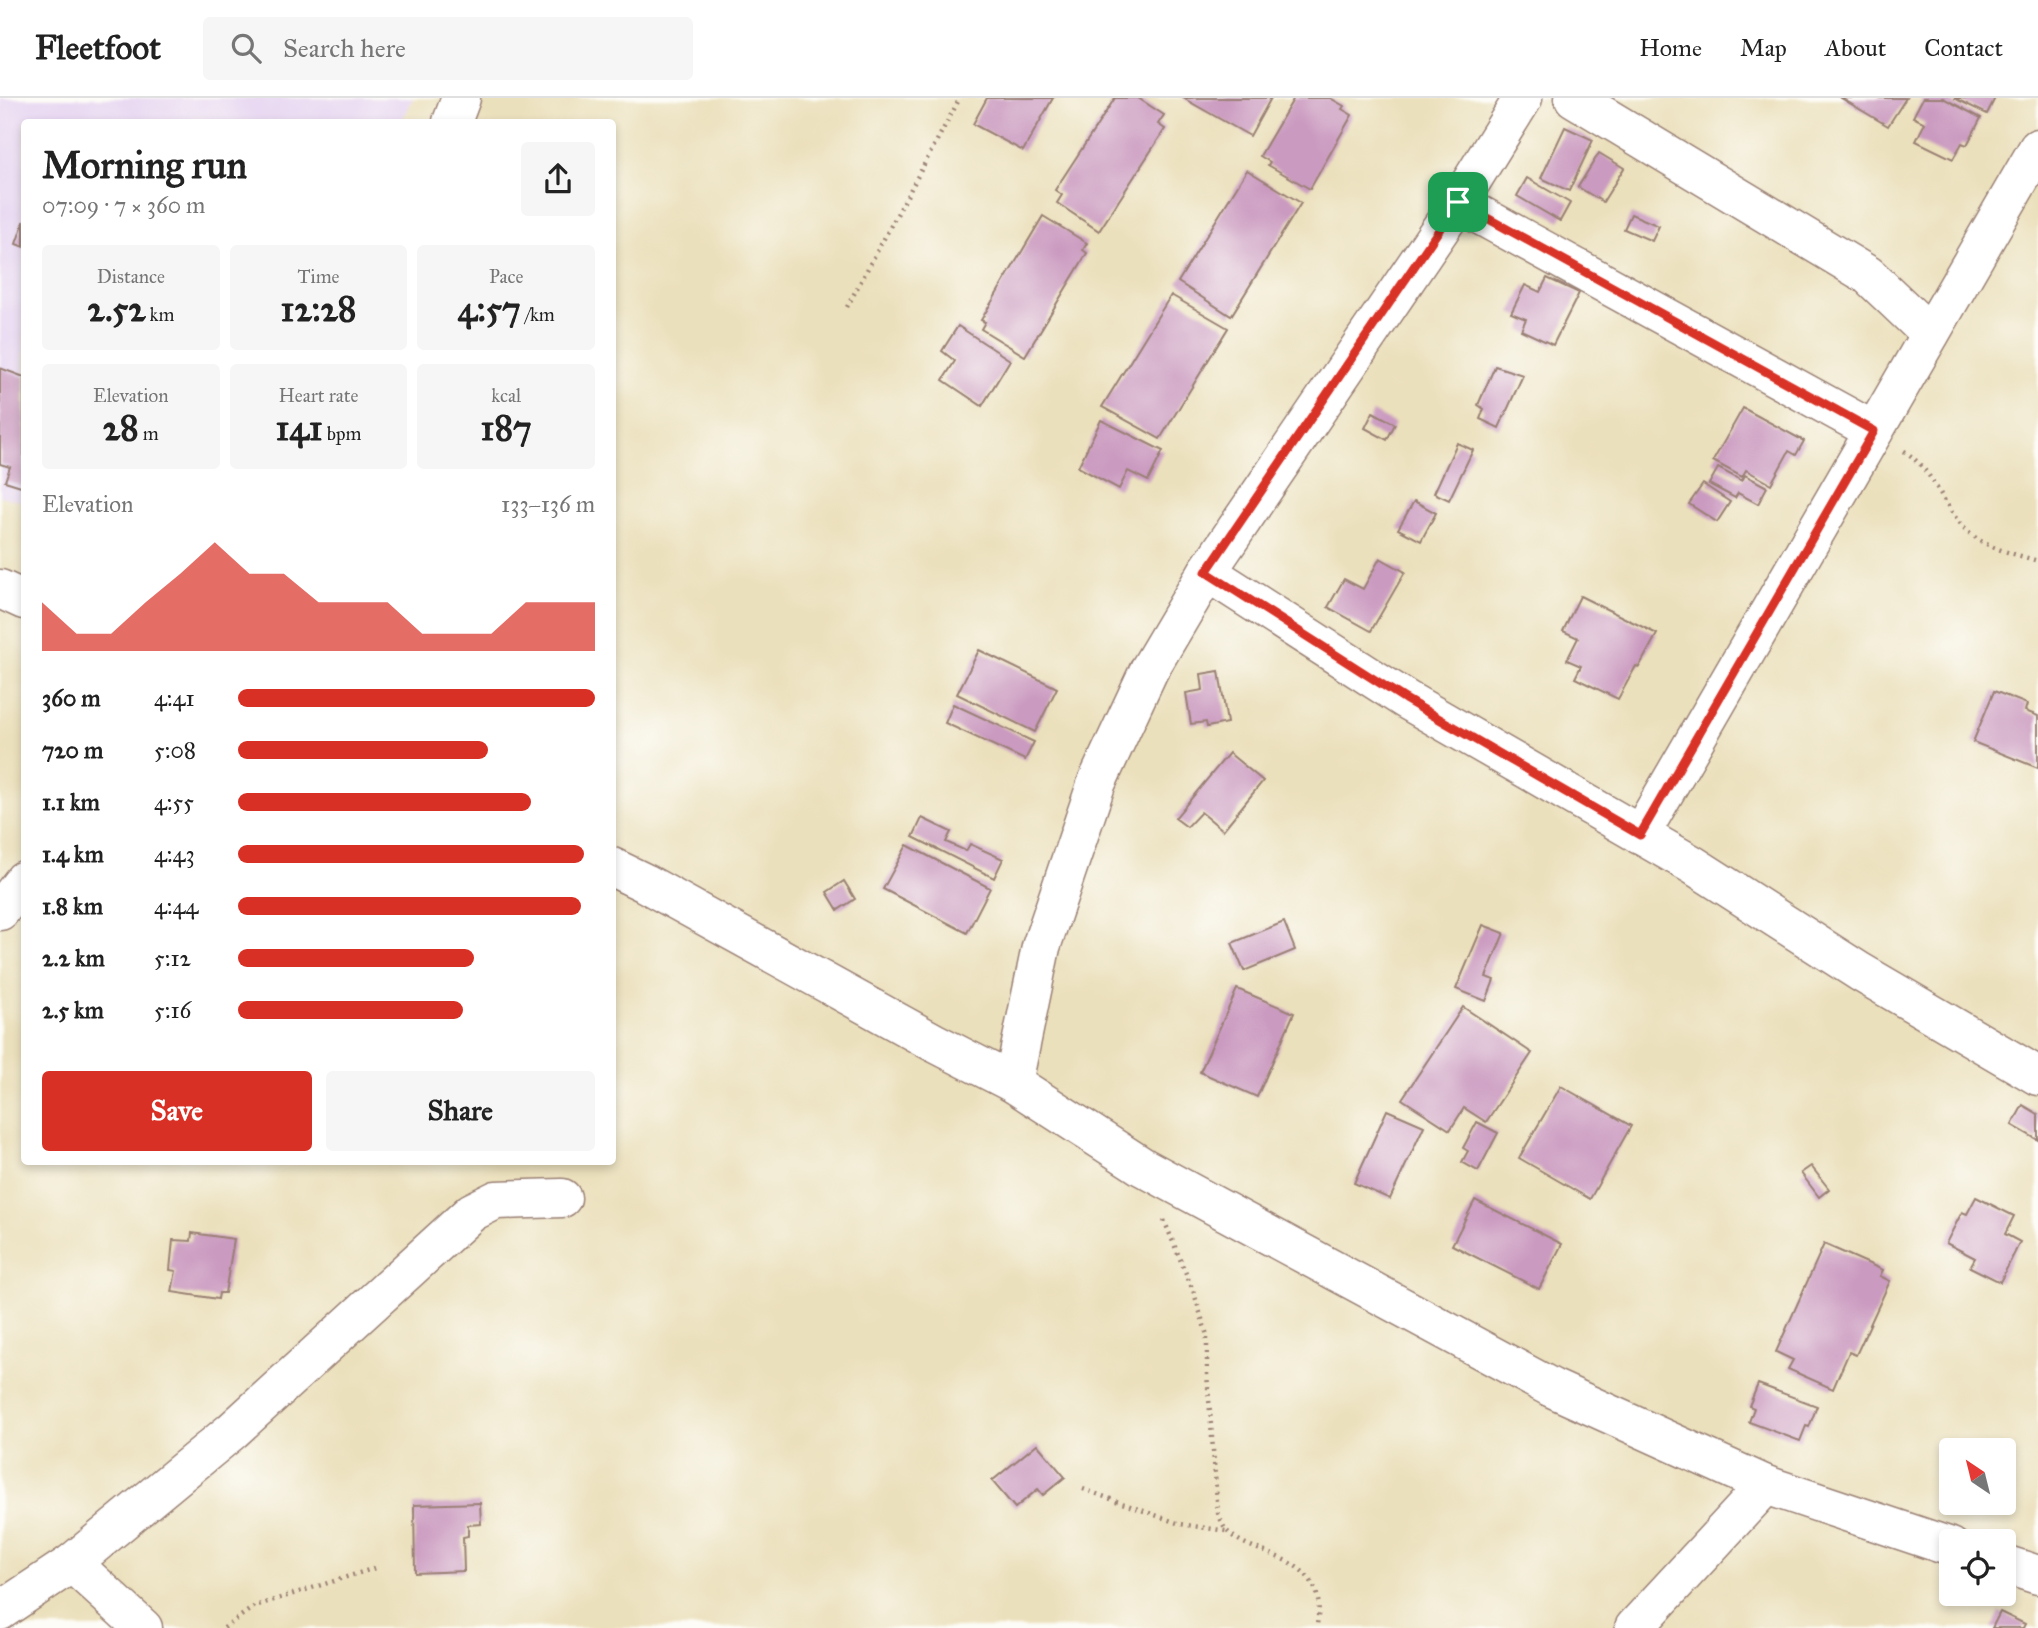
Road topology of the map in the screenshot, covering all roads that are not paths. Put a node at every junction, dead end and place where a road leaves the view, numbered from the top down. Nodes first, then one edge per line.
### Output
1 (461, 98) edge
2 (1524, 98) edge
3 (1574, 98) edge
4 (453, 119) edge
5 (2038, 149) edge
6 (1458, 202) junction
7 (1930, 334) junction
8 (1874, 431) junction
9 (1206, 572) junction
10 (0, 589) edge
11 (21, 599) edge
12 (1640, 835) junction
13 (616, 869) edge
14 (21, 884) edge
15 (0, 911) edge
16 (2037, 1074) edge
17 (1013, 1083) junction
18 (562, 1198) dead end
19 (1766, 1485) junction
20 (1939, 1542) edge
21 (72, 1563) junction
22 (0, 1611) edge
23 (144, 1628) edge
24 (1634, 1628) edge

1 - 4 street
2 - 6 street
3 - 7 street
5 - 7 street
6 - 8 street
6 - 9 street
7 - 8 street
8 - 12 street
9 - 12 street
9 - 17 street
10 - 11 street
12 - 16 street
13 - 17 street
14 - 15 street
17 - 19 street
18 - 21 street
19 - 20 street
19 - 24 street
21 - 22 street
21 - 23 street

